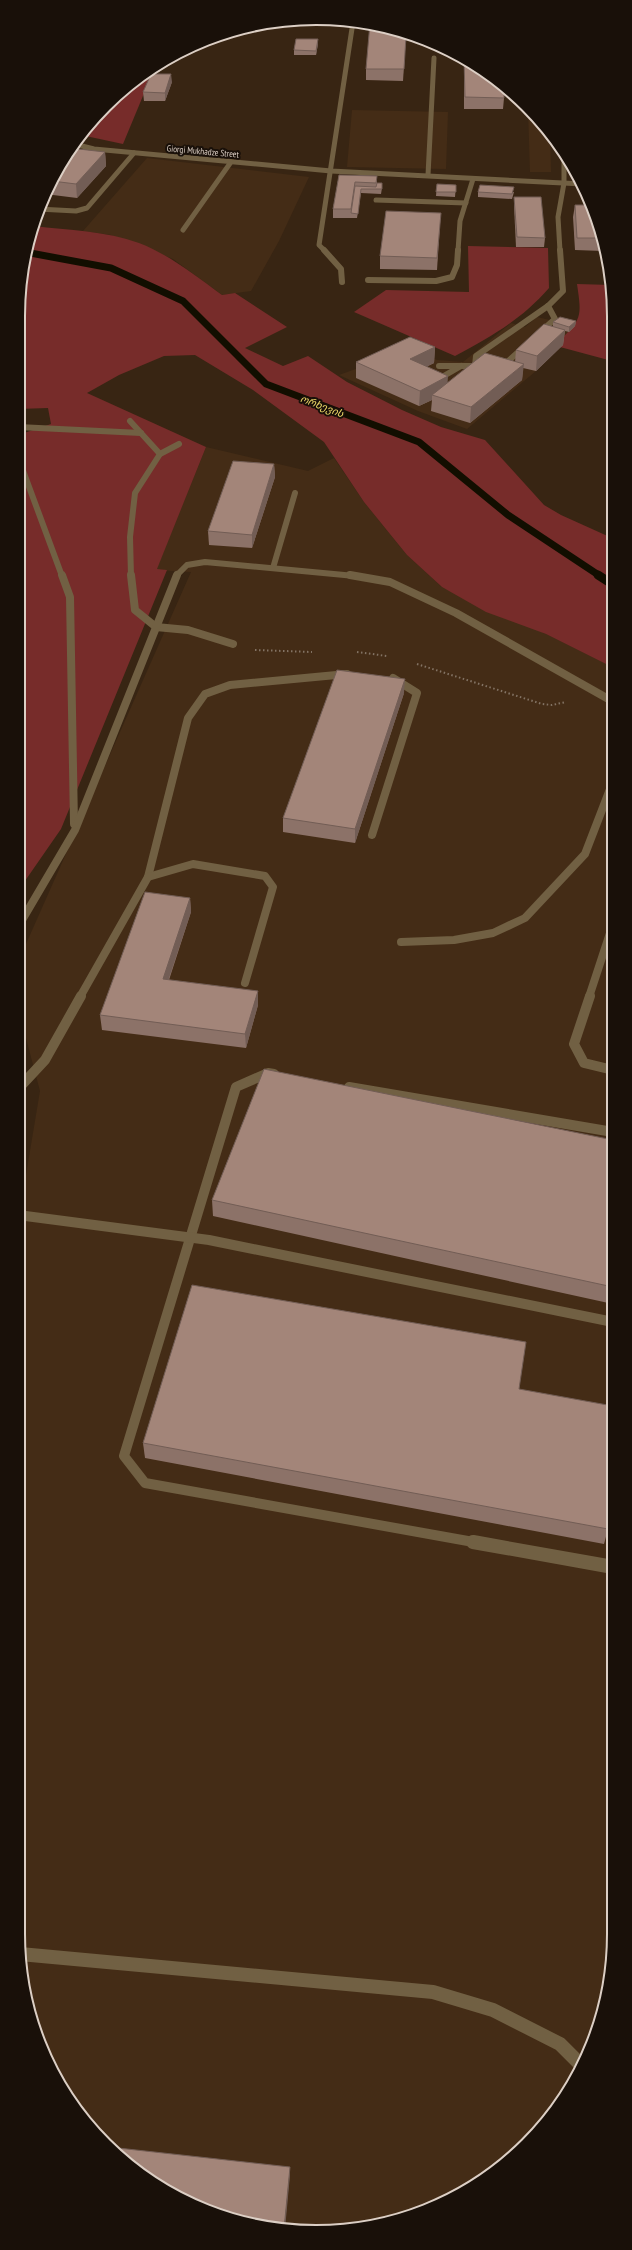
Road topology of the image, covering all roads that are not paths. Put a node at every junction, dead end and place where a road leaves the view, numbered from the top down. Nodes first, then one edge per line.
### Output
1 (352, 27) edge
2 (434, 58) dead end
3 (80, 146) edge
4 (79, 147) edge
5 (94, 149) junction
6 (134, 153) junction
7 (230, 162) junction
8 (564, 164) edge
9 (332, 171) junction
10 (428, 175) junction
11 (473, 179) junction
12 (564, 183) junction
13 (575, 184) edge
14 (376, 200) edge
15 (466, 203) junction
16 (45, 210) edge
17 (182, 230) dead end
18 (368, 280) dead end
19 (342, 282) dead end
20 (548, 306) junction
21 (439, 366) dead end
22 (461, 366) junction
23 (474, 366) junction
24 (442, 377) edge
25 (130, 422) dead end
26 (25, 428) edge
27 (141, 433) junction
28 (179, 444) dead end
29 (160, 454) junction
30 (25, 476) edge
31 (295, 493) dead end
32 (273, 568) junction
33 (156, 627) junction
34 (233, 644) dead end
35 (355, 674) edge
36 (386, 677) edge
37 (607, 698) edge
38 (607, 798) edge
39 (74, 830) junction
40 (372, 835) dead end
41 (148, 877) junction
42 (25, 915) edge
43 (400, 942) dead end
44 (607, 942) edge
45 (245, 983) dead end
46 (607, 1069) edge
47 (283, 1076) edge
48 (25, 1081) edge
49 (338, 1085) edge
50 (607, 1131) edge
51 (25, 1216) edge
52 (190, 1238) junction
53 (607, 1321) edge
54 (607, 1566) edge
55 (26, 1955) edge
56 (578, 2062) edge

1 - 9 street
2 - 10 street
3 - 5 street, Giorgi Mukhadze Street
4 - 5 street
5 - 6 street, Giorgi Mukhadze Street
6 - 7 street, Giorgi Mukhadze Street
6 - 16 street
7 - 9 street, Giorgi Mukhadze Street
7 - 17 street
8 - 12 street
9 - 10 street, Giorgi Mukhadze Street
9 - 19 street
10 - 11 street, Giorgi Mukhadze Street
11 - 12 street, Giorgi Mukhadze Street
11 - 15 street
12 - 13 street, Giorgi Mukhadze Street
12 - 20 street
14 - 15 street
15 - 18 street
20 - 23 street
20 - 23 street
21 - 22 street
22 - 23 street
22 - 24 street
25 - 27 street
26 - 27 street
27 - 29 street
28 - 29 street
29 - 33 street
30 - 39 street
31 - 32 street
32 - 33 street
32 - 37 street
33 - 34 street
33 - 39 street
35 - 41 street
36 - 40 street
38 - 43 street
39 - 42 street
41 - 45 street
41 - 48 street
44 - 46 street
47 - 52 street
49 - 50 street
51 - 52 street
52 - 53 street
52 - 54 street
55 - 56 street

